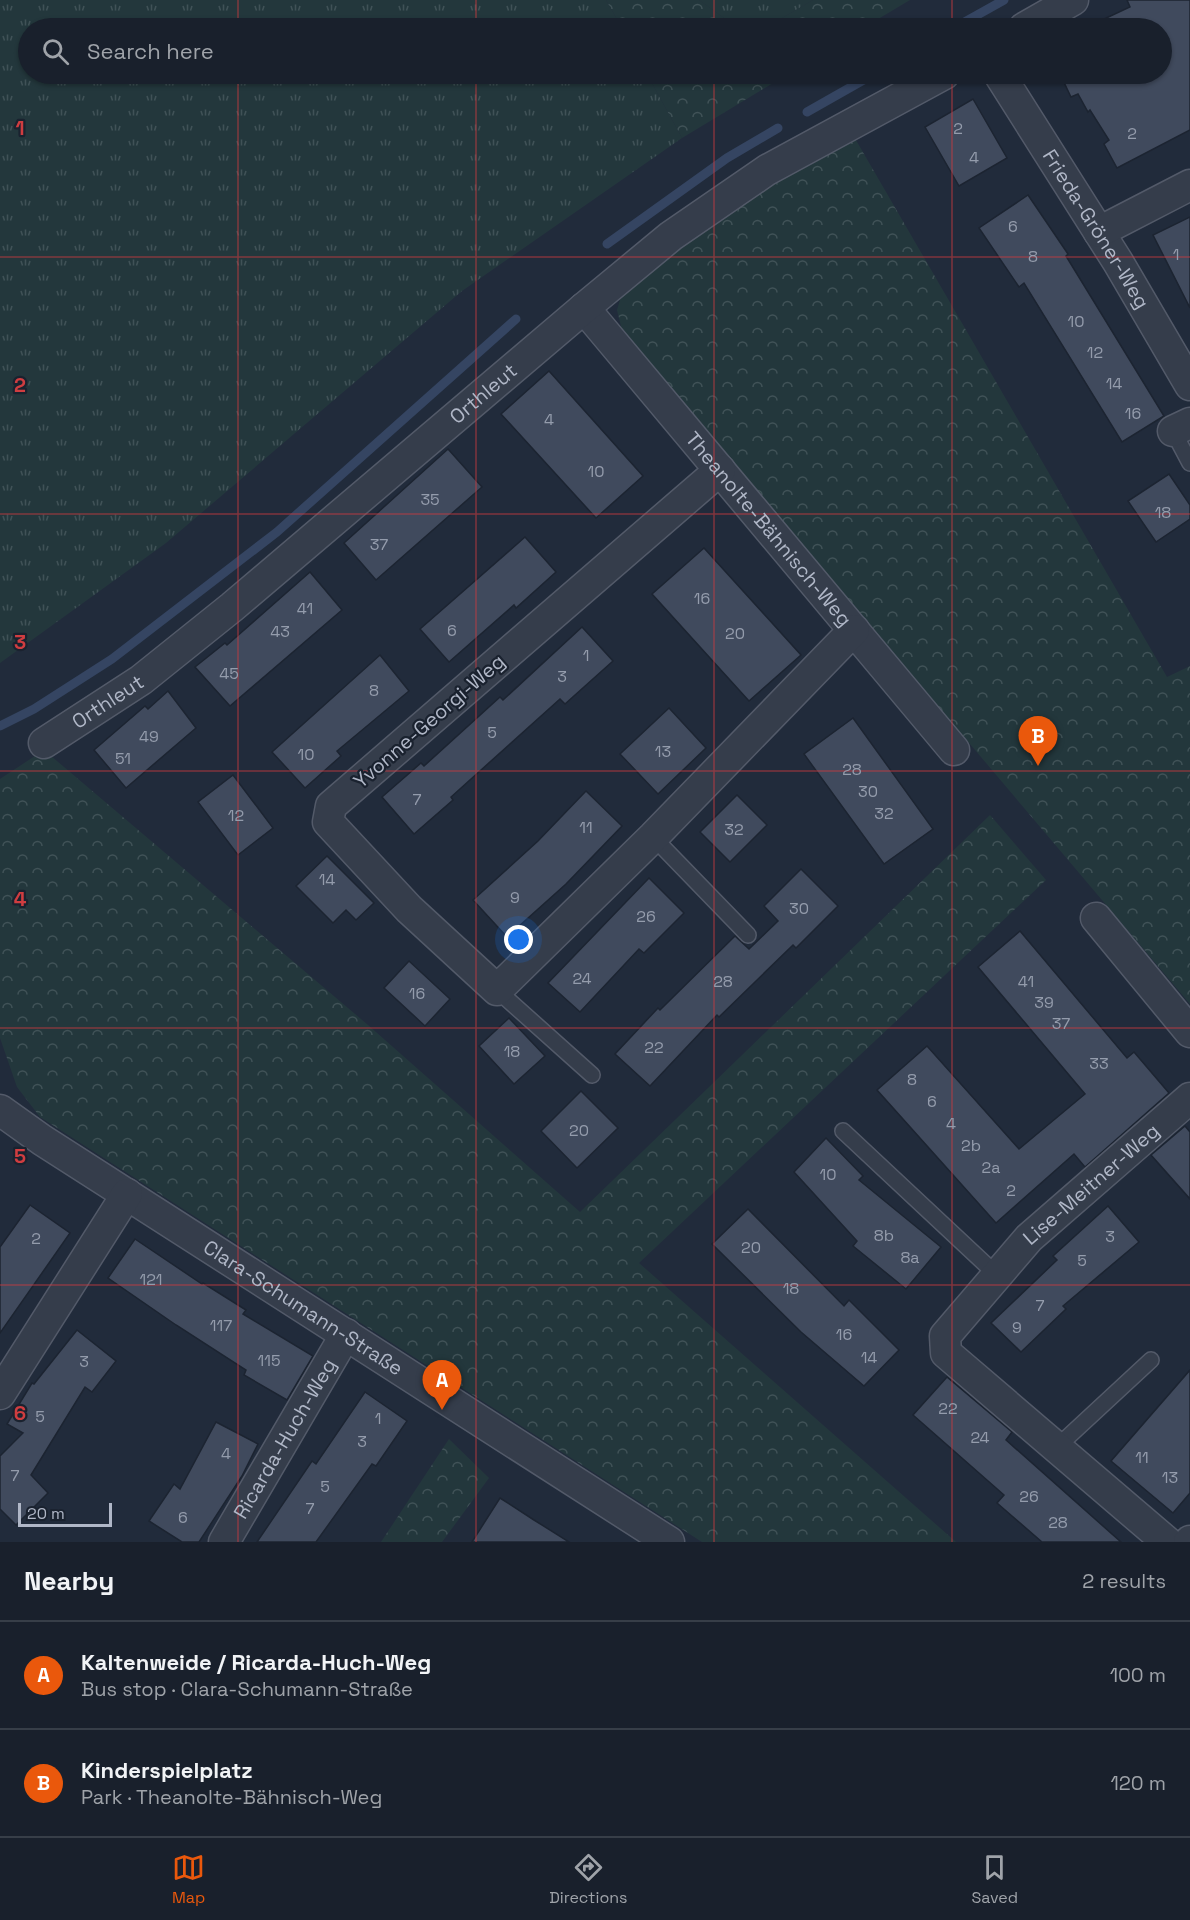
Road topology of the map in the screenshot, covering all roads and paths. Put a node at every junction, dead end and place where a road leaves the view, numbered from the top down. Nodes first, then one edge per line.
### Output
1 (1073, 0) edge
2 (1042, 18) edge
3 (926, 84) edge
4 (1005, 84) edge
5 (1190, 184) edge
6 (1099, 232) junction
7 (584, 308) junction
8 (1190, 385) edge
9 (1181, 427) edge
10 (1190, 463) edge
11 (720, 470) junction
12 (854, 630) junction
13 (44, 742) dead end
14 (954, 750) dead end
15 (653, 837) junction
16 (1096, 918) dead end
17 (748, 935) dead end
18 (497, 990) junction
19 (1190, 1032) edge
20 (592, 1075) dead end
21 (1190, 1098) edge
22 (0, 1110) edge
23 (843, 1131) dead end
24 (128, 1194) junction
25 (996, 1275) junction
26 (346, 1334) junction
27 (1151, 1360) dead end
28 (0, 1394) edge
29 (1056, 1448) junction
30 (224, 1542) edge
31 (669, 1542) edge
32 (1167, 1542) edge

1 - 2 street
3 - 7 street, Orthleut
4 - 6 street, Frieda-Gröner-Weg
5 - 6 street
6 - 8 street, Frieda-Gröner-Weg
7 - 11 street, Theanolte-Bähnisch-Weg
7 - 13 street, Orthleut
9 - 10 lane
11 - 12 street, Theanolte-Bähnisch-Weg
11 - 18 street, Yvonne-Georgi-Weg
12 - 14 street, Theanolte-Bähnisch-Weg
12 - 15 street
15 - 17 lane
15 - 18 street
16 - 19 street
18 - 20 lane, Yvonne-Georgi-Weg
21 - 25 street, Lise-Meitner-Weg
22 - 24 street, Clara-Schumann-Straße
23 - 25 lane
24 - 26 street, Clara-Schumann-Straße
24 - 28 street
25 - 29 street, Lise-Meitner-Weg
26 - 30 street, Ricarda-Huch-Weg
26 - 31 street, Clara-Schumann-Straße
27 - 29 lane
29 - 32 street, Lise-Meitner-Weg

